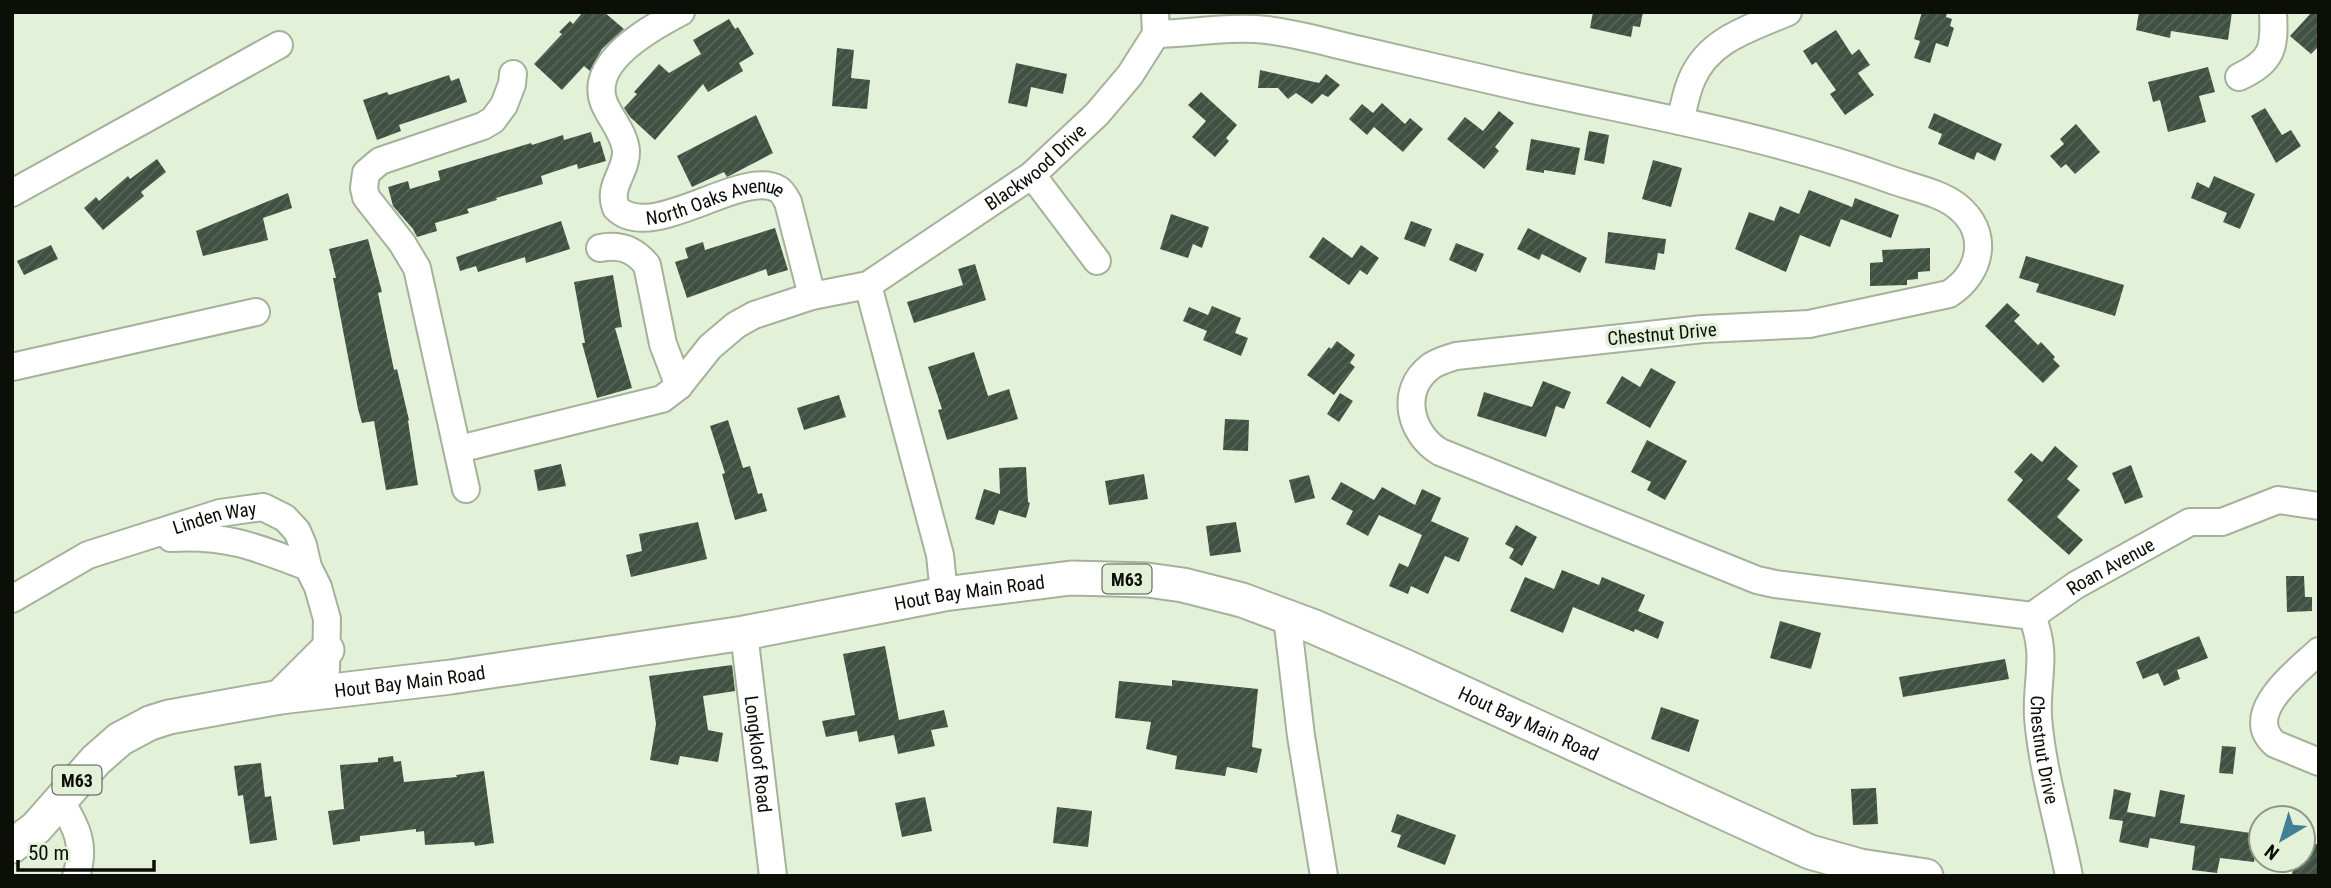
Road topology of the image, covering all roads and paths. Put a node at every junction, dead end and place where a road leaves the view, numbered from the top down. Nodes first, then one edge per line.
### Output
1 (681, 12) edge
2 (1788, 12) edge
3 (2273, 12) edge
4 (1156, 23) edge
5 (279, 45) dead end
6 (513, 74) dead end
7 (2239, 77) dead end
8 (1680, 121) junction
9 (1032, 176) junction
10 (12, 192) edge
11 (600, 248) dead end
12 (1097, 261) dead end
13 (869, 285) junction
14 (812, 296) junction
15 (257, 312) dead end
16 (12, 367) edge
17 (679, 386) junction
18 (459, 449) junction
19 (466, 489) dead end
20 (2319, 506) edge
21 (222, 526) junction
22 (307, 567) junction
23 (944, 594) junction
24 (12, 599) edge
25 (1287, 617) junction
26 (2032, 617) junction
27 (744, 633) junction
28 (327, 650) junction
29 (2319, 651) edge
30 (325, 692) junction
31 (280, 696) junction
32 (2319, 762) edge
33 (61, 802) junction
34 (12, 846) edge
35 (75, 876) edge
36 (773, 876) edge
37 (1324, 876) edge
38 (1926, 876) edge
39 (2069, 876) edge

1 - 14 street, North Oaks Avenue
2 - 8 street
3 - 7 street
4 - 8 street, Chestnut Drive
4 - 9 street, Blackwood Drive
5 - 10 street
6 - 18 street
8 - 26 street, Chestnut Drive
9 - 12 street
9 - 13 street, Blackwood Drive
11 - 17 street, North Oaks Avenue
13 - 14 street
13 - 23 street
14 - 17 street
15 - 16 street
17 - 18 street
18 - 19 street
20 - 26 street, Roan Avenue
21 - 22 street, Linden Way
21 - 22 street, Linden Way
21 - 24 street, Linden Way
22 - 28 street, Linden Way
23 - 25 main road, Hout Bay Main Road / M63
23 - 27 main road, Hout Bay Main Road / M63
25 - 37 street
25 - 38 main road, Hout Bay Main Road / M63
26 - 39 street, Chestnut Drive
27 - 30 main road, Hout Bay Main Road / M63
27 - 36 street, Longkloof Road
28 - 30 street, Linden Way
28 - 31 main road
29 - 32 street
30 - 31 main road, Hout Bay Main Road / M63
31 - 33 main road, Hout Bay Main Road / M63
33 - 34 main road, Hout Bay Main Road / M63
33 - 35 street

